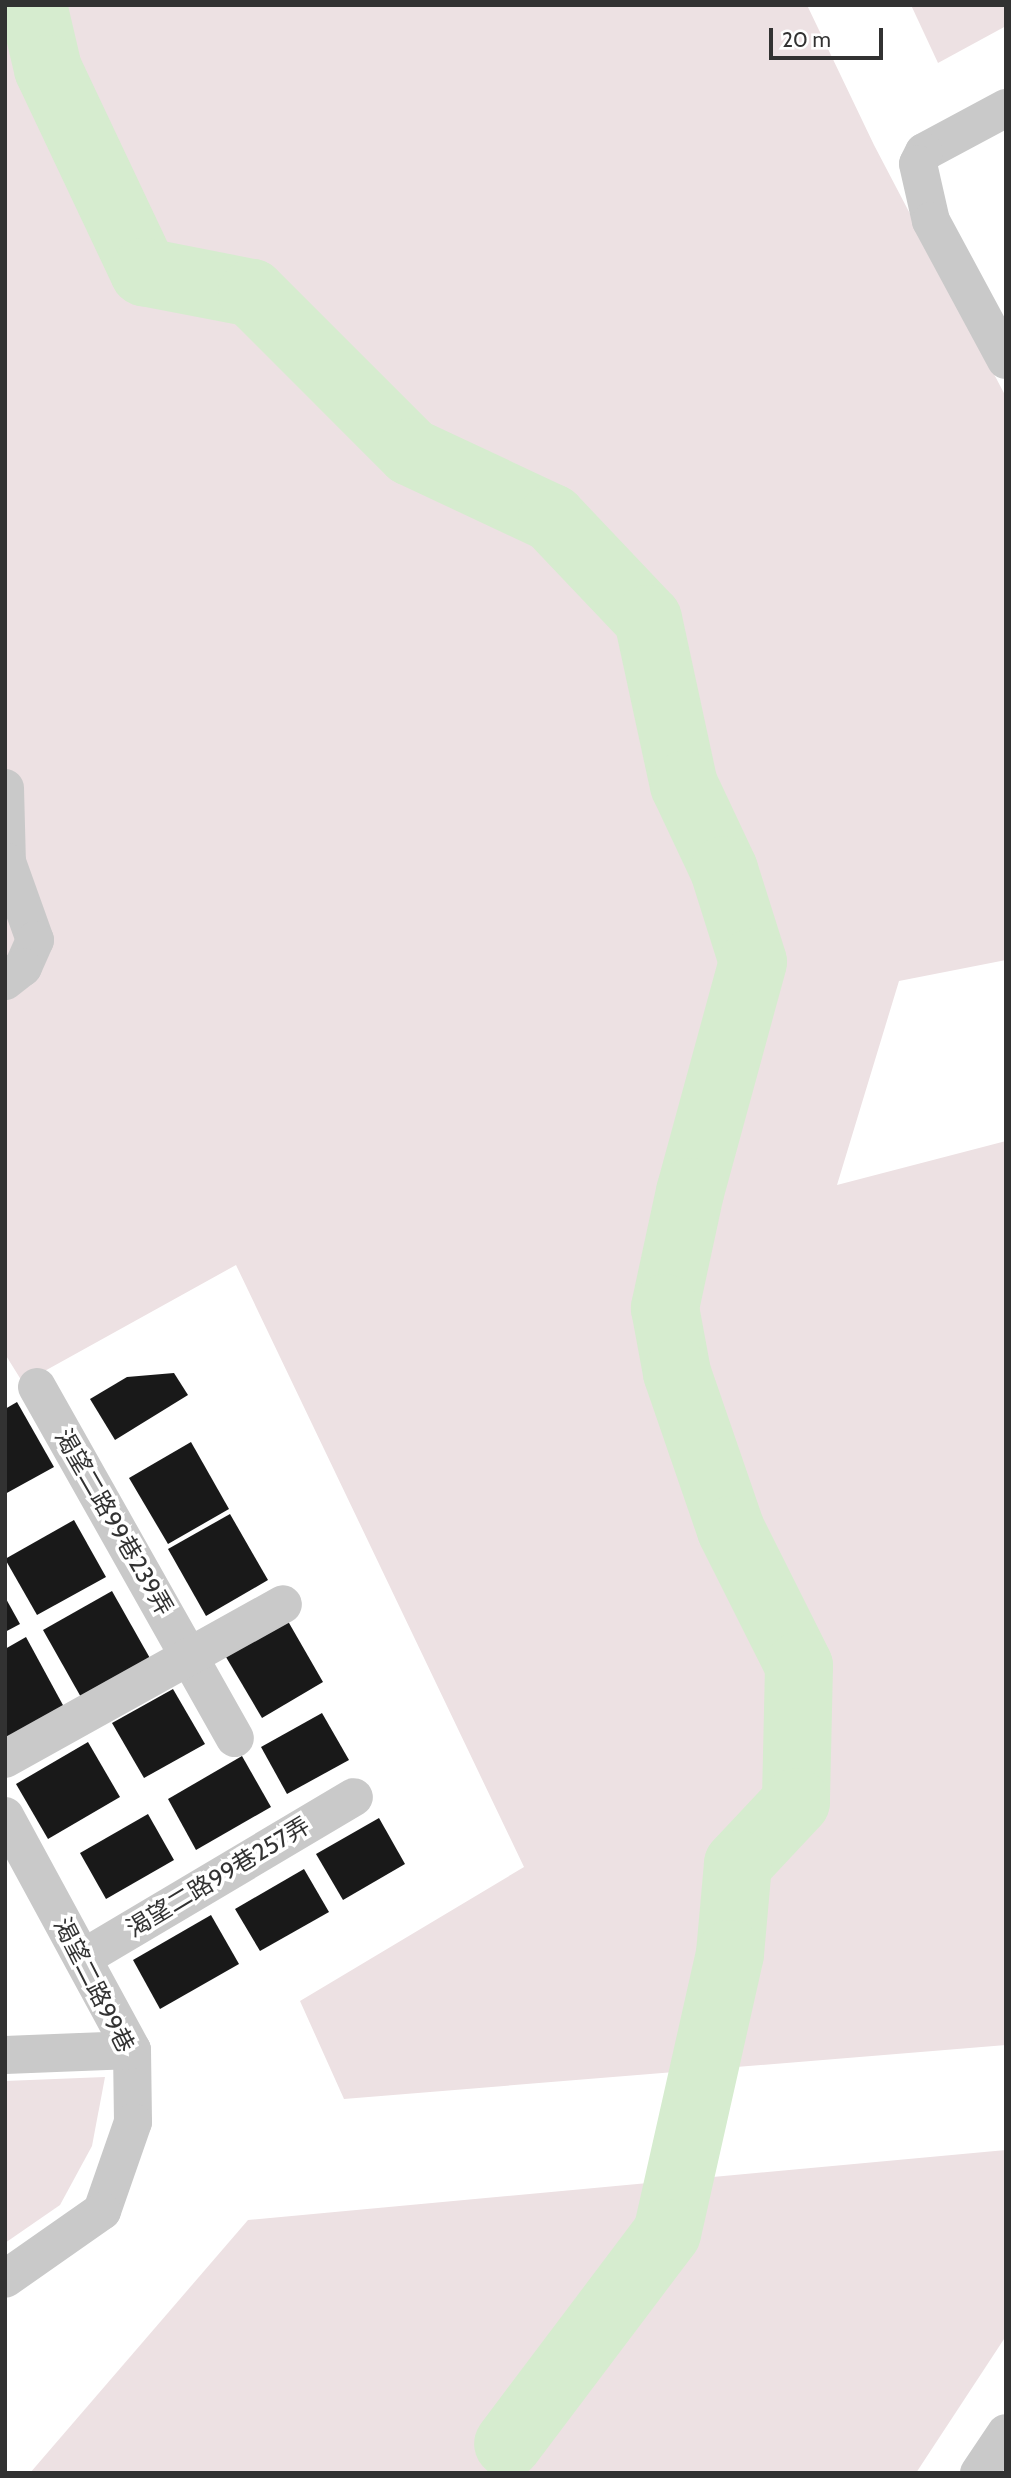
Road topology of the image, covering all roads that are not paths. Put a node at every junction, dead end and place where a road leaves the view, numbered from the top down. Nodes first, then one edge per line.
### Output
1 (1006, 108) edge
2 (1006, 360) edge
3 (5, 788) edge
4 (5, 981) edge
5 (37, 1387) dead end
6 (283, 1604) dead end
7 (190, 1656) junction
8 (235, 1738) dead end
9 (5, 1759) edge
10 (354, 1797) dead end
11 (5, 1816) edge
12 (83, 1958) junction
13 (132, 2050) junction
14 (5, 2055) edge
15 (5, 2279) edge
16 (1006, 2433) edge
17 (979, 2473) edge

1 - 2 street
3 - 4 street
5 - 7 street, 渴望二路99巷239弄
6 - 7 street
7 - 8 street, 渴望二路99巷239弄
7 - 9 street
10 - 12 street, 渴望二路99巷257弄
11 - 12 street, 渴望二路99巷
12 - 13 street, 渴望二路99巷
13 - 14 street
13 - 15 street, 渴望二路99巷
16 - 17 street

